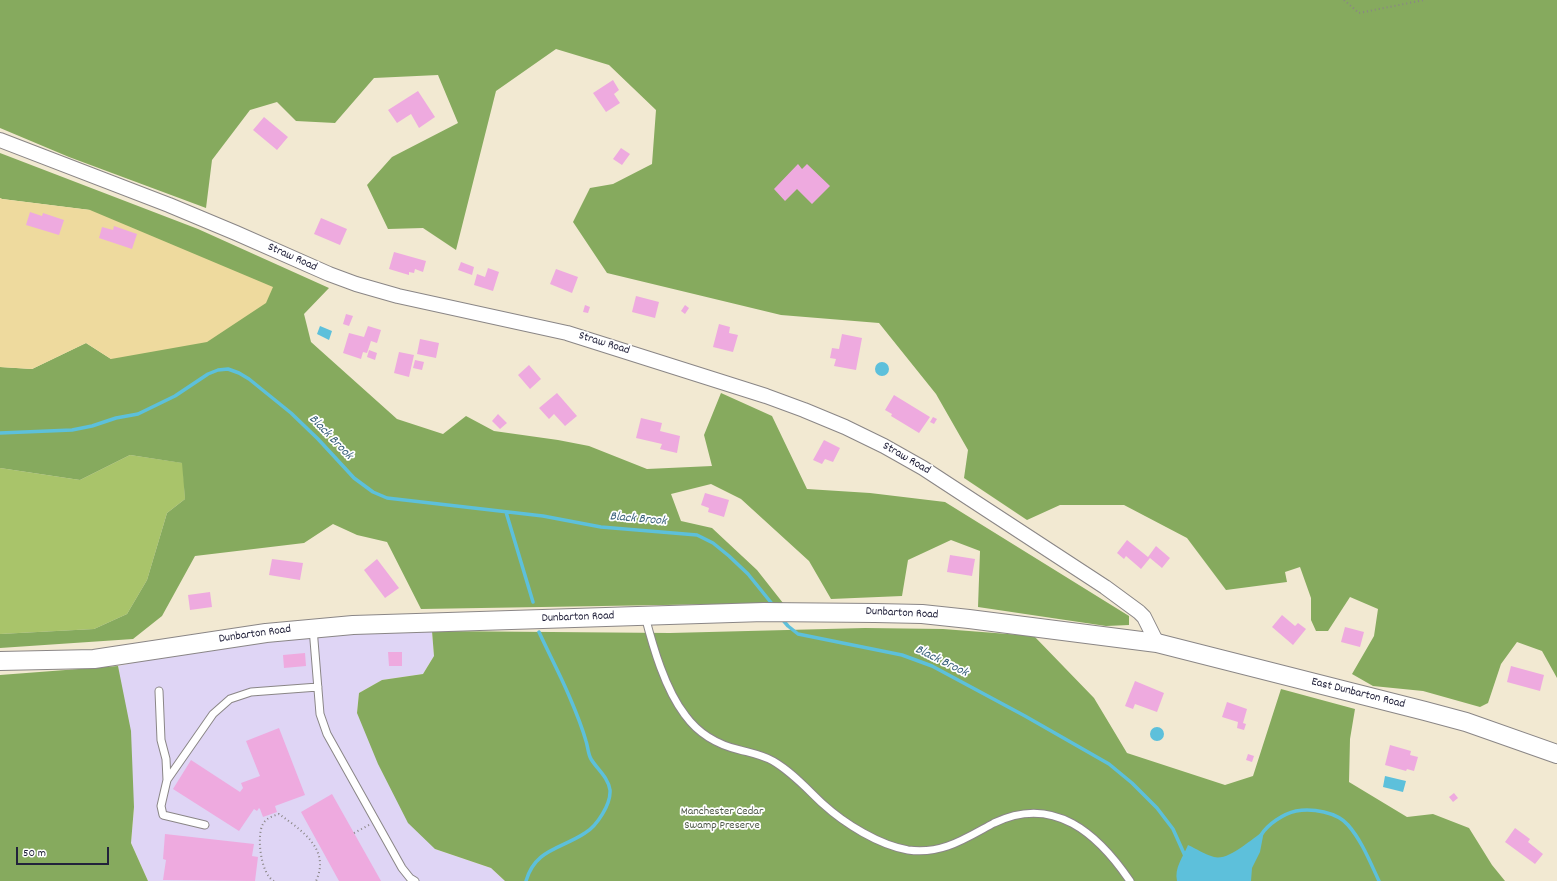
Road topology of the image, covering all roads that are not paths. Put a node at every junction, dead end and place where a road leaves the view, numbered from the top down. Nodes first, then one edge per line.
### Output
1 (0, 140) edge
2 (645, 616) junction
3 (313, 628) junction
4 (1157, 643) junction
5 (0, 661) edge
6 (318, 687) junction
7 (159, 691) dead end
8 (1557, 754) edge
9 (167, 780) junction
10 (205, 825) dead end
11 (415, 881) edge
12 (1130, 881) edge

1 - 4 street, Straw Road
2 - 3 street, Dunbarton Road
2 - 4 street, Dunbarton Road
2 - 12 lane
3 - 5 street, Dunbarton Road
3 - 6 lane
4 - 8 street, East Dunbarton Road
6 - 9 lane
6 - 11 lane
7 - 9 lane
9 - 10 lane

